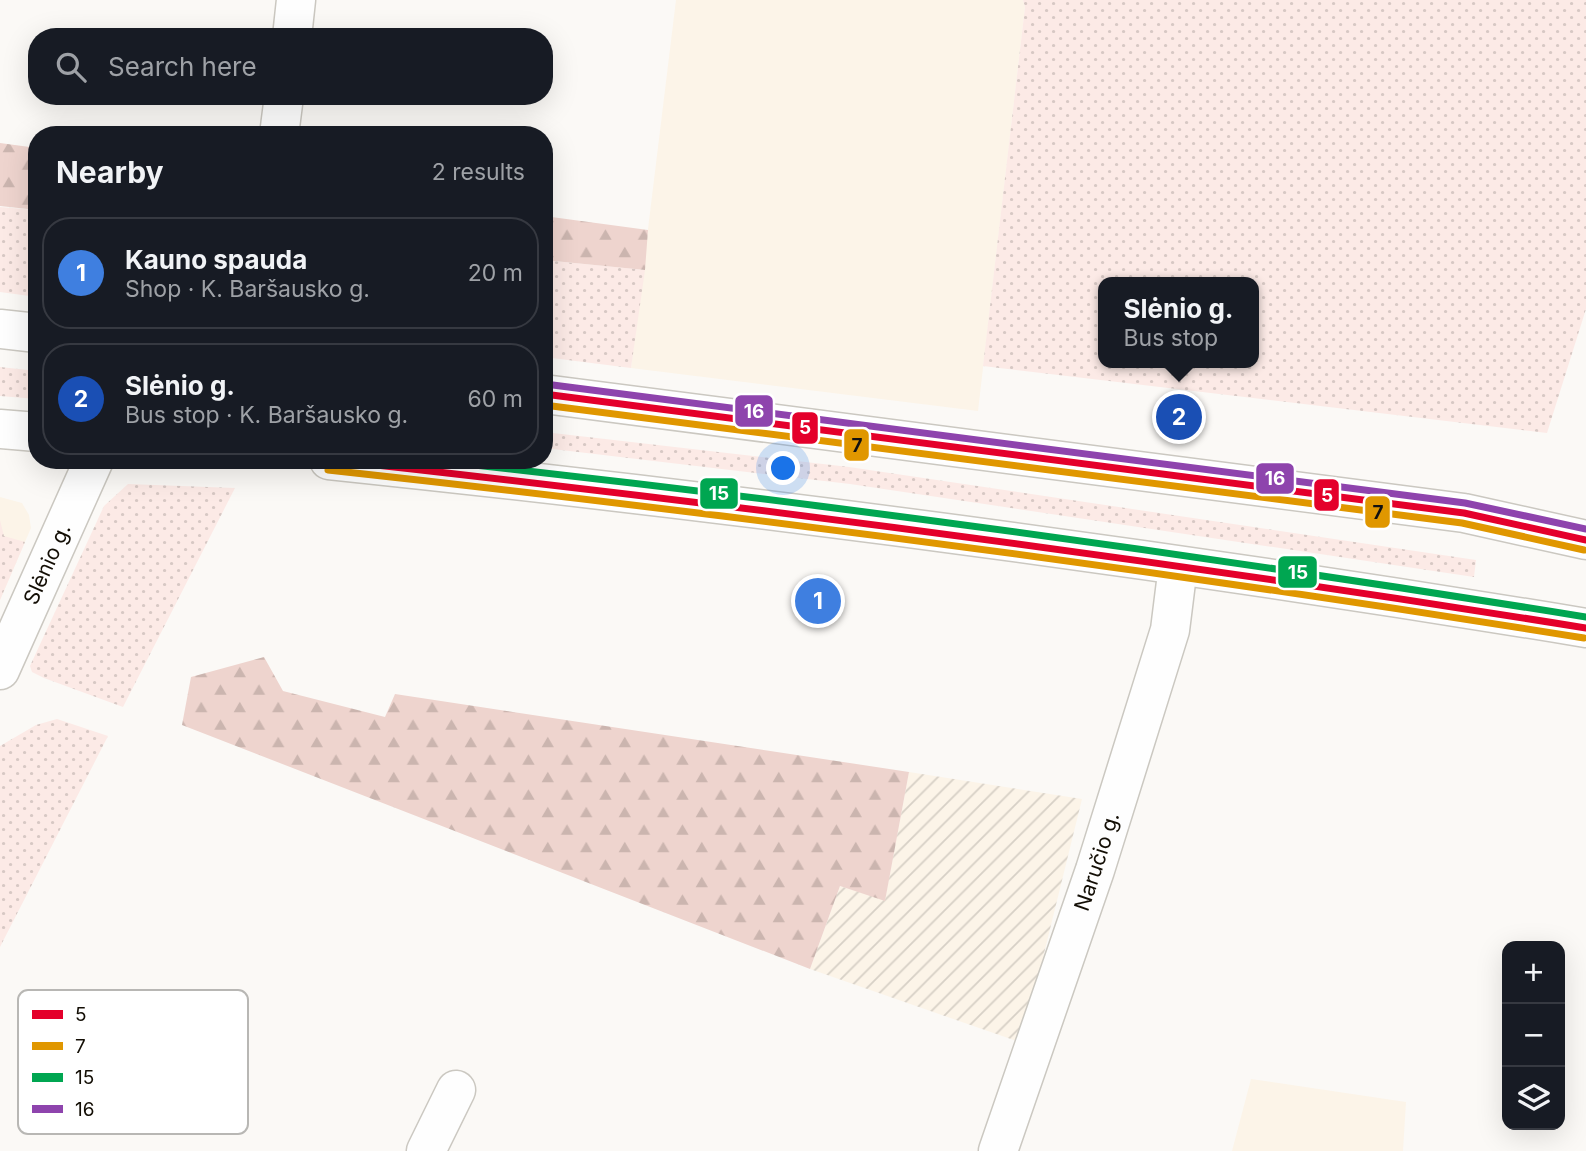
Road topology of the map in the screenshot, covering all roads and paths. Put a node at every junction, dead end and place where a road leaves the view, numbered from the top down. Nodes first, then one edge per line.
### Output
1 (296, 0) edge
2 (293, 28) edge
3 (283, 105) edge
4 (280, 126) edge
5 (0, 329) edge
6 (28, 332) edge
7 (553, 395) edge
8 (0, 429) edge
9 (28, 431) edge
10 (90, 469) edge
11 (415, 469) edge
12 (1586, 540) edge
13 (1178, 565) junction
14 (1586, 628) edge
15 (0, 670) edge
16 (456, 1090) dead end
17 (426, 1151) edge
18 (998, 1151) edge

1 - 2 main road
3 - 4 main road
5 - 6 main road
7 - 12 main road
8 - 9 main road
10 - 15 main road, Slėnio g.
11 - 13 main road
13 - 14 main road
13 - 18 main road, Naručio g.
16 - 17 main road

